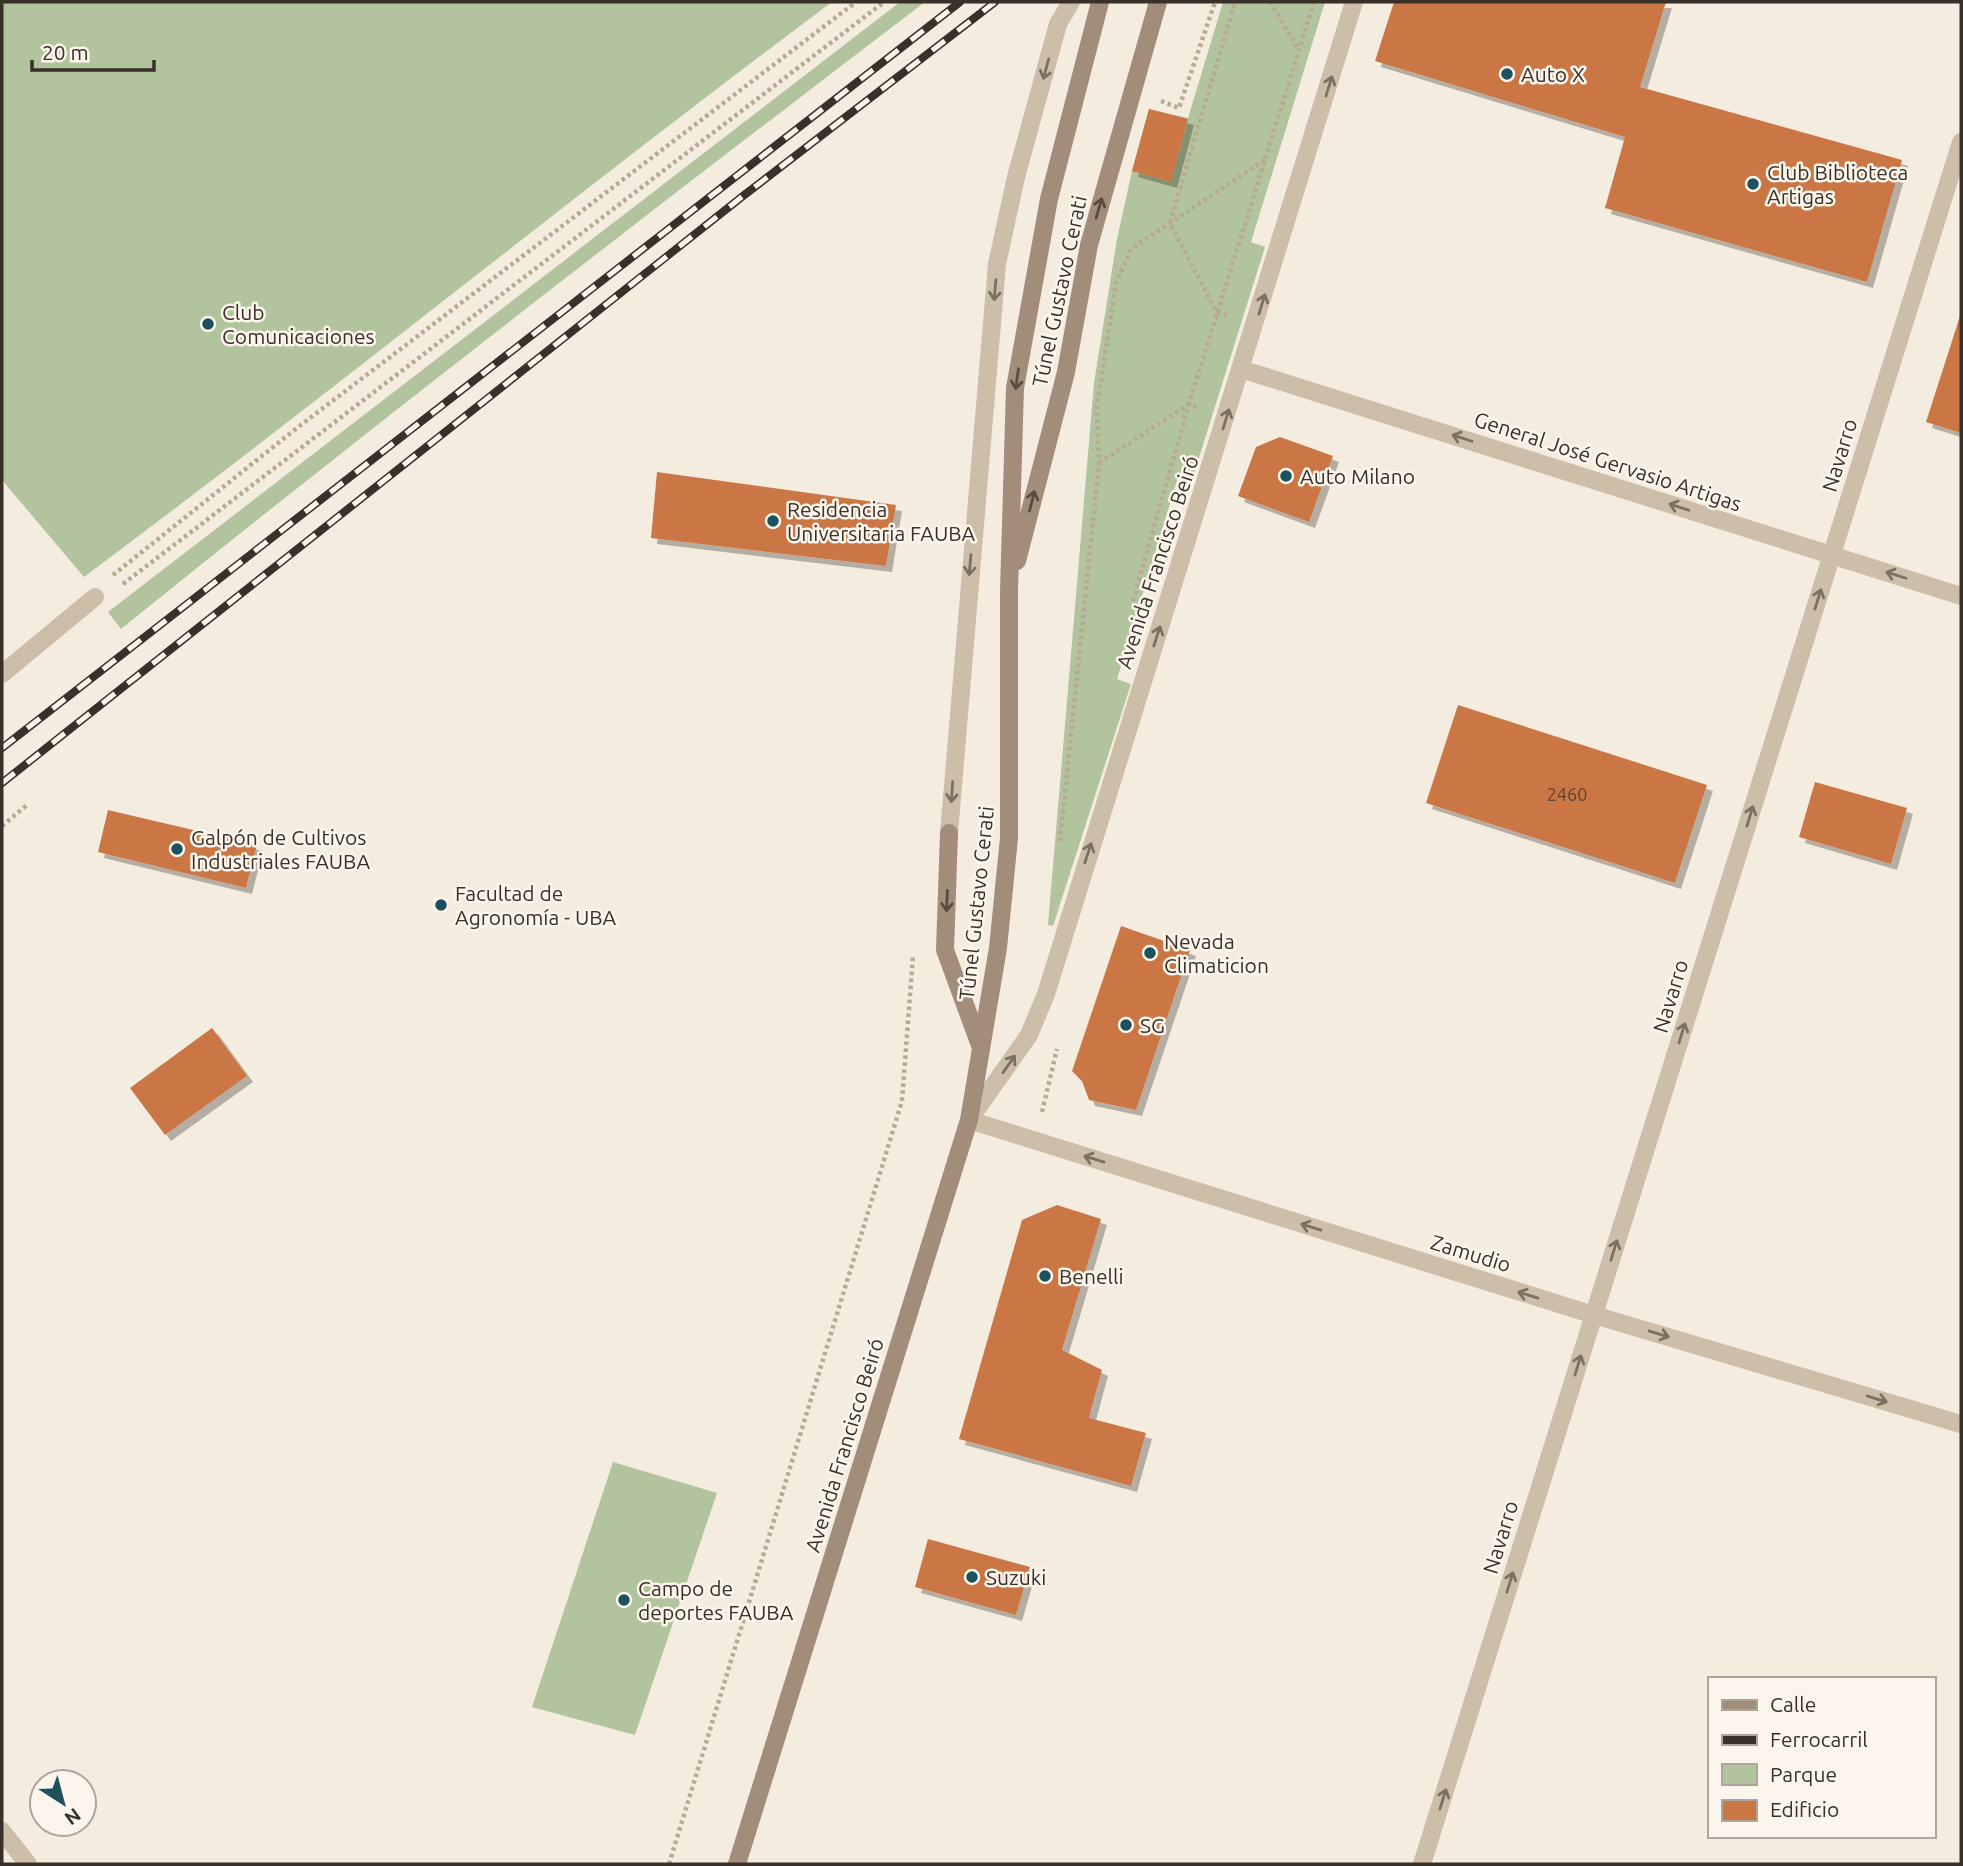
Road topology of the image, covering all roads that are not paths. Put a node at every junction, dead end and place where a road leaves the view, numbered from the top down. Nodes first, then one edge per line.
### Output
1 (1070, 2) edge
2 (1100, 2) edge
3 (1158, 2) edge
4 (1354, 2) edge
5 (1961, 142) edge
6 (1241, 369) junction
7 (1832, 555) junction
8 (1009, 591) junction
9 (1961, 596) edge
10 (95, 597) road end
11 (2, 674) edge
12 (949, 833) joint
13 (982, 1051) junction
14 (970, 1120) junction
15 (1594, 1315) junction
16 (1961, 1424) edge
17 (2, 1831) edge
18 (28, 1864) edge
19 (737, 1864) edge
20 (1422, 1864) edge

1 -> 12 street
2 -> 8 main road, Túnel Gustavo Cerati
8 -> 3 main road, Túnel Gustavo Cerati
6 -> 4 street, Avenida Francisco Beiró
5 - 7 street, Navarro
7 -> 6 street, General José Gervasio Artigas
14 -> 6 street, Avenida Francisco Beiró
9 -> 7 street, General José Gervasio Artigas
15 -> 7 street, Navarro
8 - 13 main road, Túnel Gustavo Cerati
10 - 11 street
12 -> 13 main road
13 - 14 main road, Avenida Francisco Beiró
15 -> 14 street, Zamudio
14 - 19 main road, Avenida Francisco Beiró
15 -> 16 street, Zamudio
20 -> 15 street, Navarro
17 - 18 street

